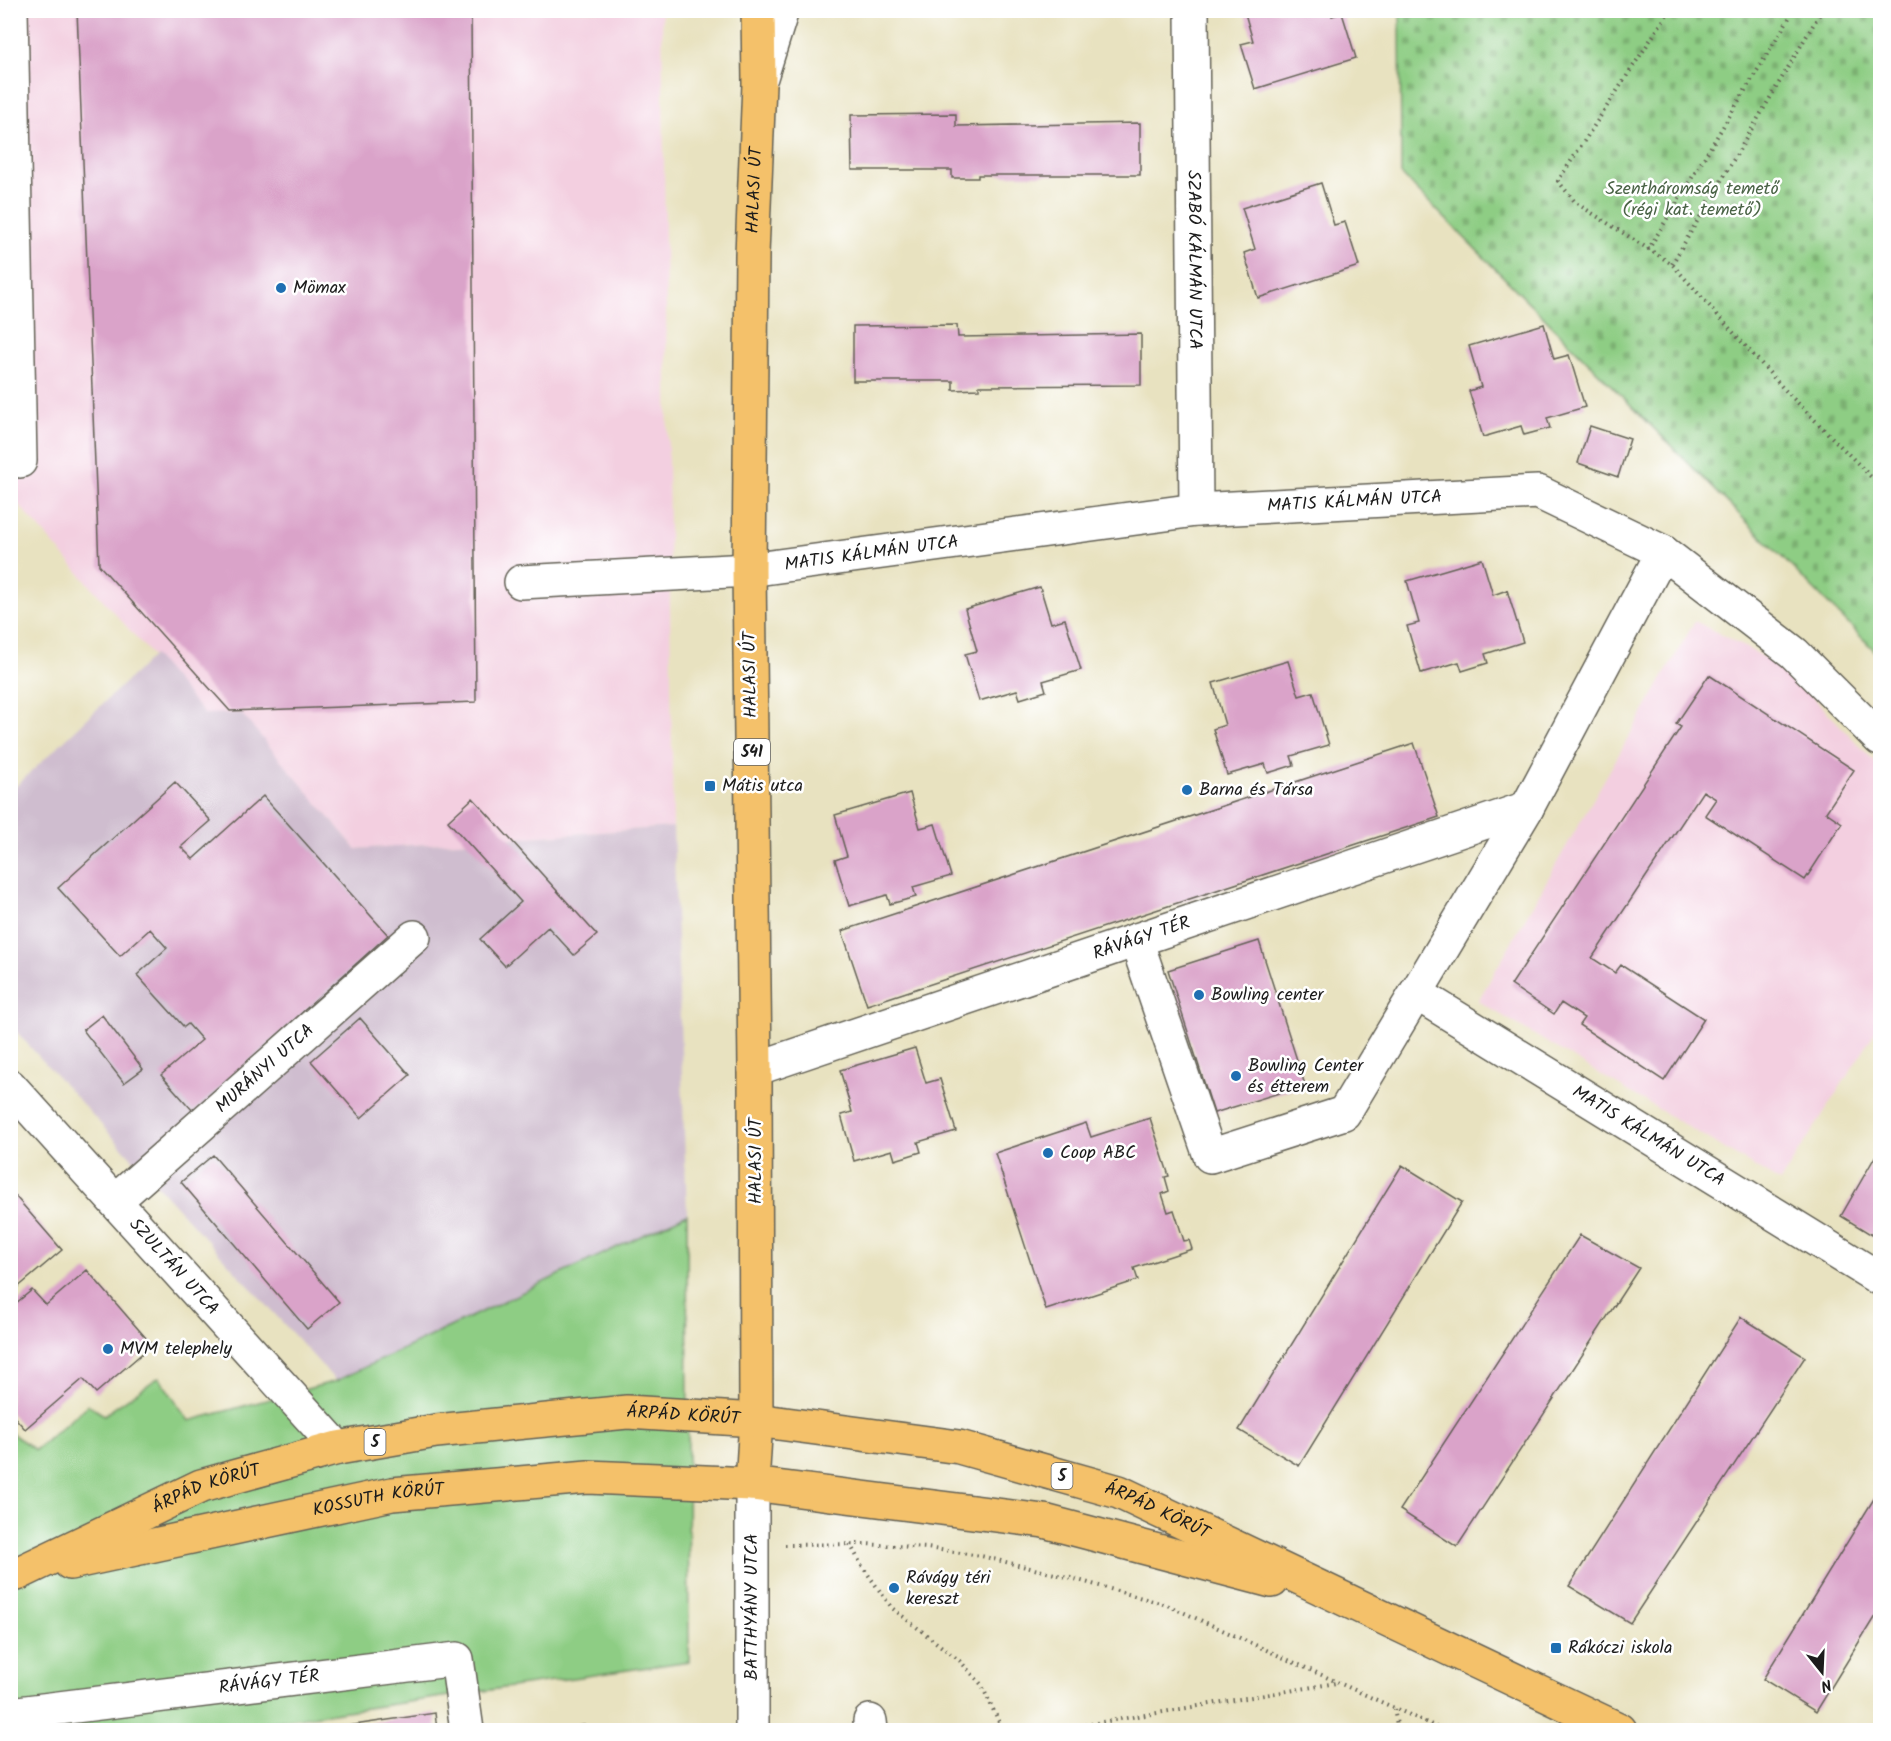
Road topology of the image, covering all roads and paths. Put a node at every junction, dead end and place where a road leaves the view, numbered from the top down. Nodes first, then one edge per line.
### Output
1 (11, 10) edge
2 (741, 10) edge
3 (758, 10) edge
4 (782, 10) edge
5 (1192, 10) edge
6 (1670, 10) edge
7 (1794, 10) edge
8 (1822, 10) edge
9 (759, 84) junction
10 (1648, 250) junction
11 (1672, 264) junction
12 (20, 461) dead end
13 (1881, 486) edge
14 (1196, 510) junction
15 (1664, 552) junction
16 (749, 570) junction
17 (521, 582) dead end
18 (1881, 739) edge
19 (1527, 808) junction
20 (414, 937) dead end
21 (1136, 940) junction
22 (1416, 993) junction
23 (756, 1069) junction
24 (10, 1086) edge
25 (115, 1201) junction
26 (1881, 1279) edge
27 (756, 1420) junction
28 (338, 1448) junction
29 (752, 1484) junction
30 (850, 1544) junction
31 (753, 1545) junction
32 (14, 1576) edge
33 (1346, 1600) junction
34 (1337, 1683) junction
35 (1394, 1708) junction
36 (10, 1714) edge
37 (466, 1731) edge
38 (752, 1731) edge
39 (1003, 1731) edge
40 (1055, 1731) edge
41 (1398, 1731) edge
42 (1443, 1731) edge
43 (1620, 1731) edge

1 - 12 street
2 - 9 street
3 - 9 main road, HALASI ÚT / 541
4 - 9 street
5 - 14 street, SZABÓ KÁLMÁN UTCA
6 - 10 path
7 - 10 path
8 - 11 path
9 - 16 main road, HALASI ÚT / 541
10 - 11 path
11 - 13 path
14 - 15 street, MATIS KÁLMÁN UTCA
14 - 16 street, MATIS KÁLMÁN UTCA
15 - 18 street, MATIS KÁLMÁN UTCA
15 - 19 street
16 - 17 street, MATIS KÁLMÁN UTCA
16 - 23 main road, HALASI ÚT / 541
19 - 21 street, RÁVÁGY TÉR
19 - 22 street
20 - 25 street, MURÁNYI UTCA
21 - 22 street
21 - 23 street, RÁVÁGY TÉR
22 - 26 street, MATIS KÁLMÁN UTCA
23 - 27 main road, HALASI ÚT / 541
24 - 25 street, SZULTÁN UTCA
25 - 28 street, SZULTÁN UTCA
27 - 28 main road, ÁRPÁD KÖRÚT / 5
27 - 29 main road, HALASI ÚT / 541
27 - 33 main road, ÁRPÁD KÖRÚT / 5
28 - 32 main road, ÁRPÁD KÖRÚT / 5
29 - 31 street, BATTHYÁNY UTCA
29 - 32 main road, KOSSUTH KÖRÚT / 5
29 - 33 main road, ÁRPÁD KÖRÚT / 5
30 - 31 path
30 - 34 path
30 - 39 path
31 - 38 street, BATTHYÁNY UTCA
33 - 43 main road, ÁRPÁD KÖRÚT / 5
34 - 35 path
34 - 40 path
35 - 41 path
35 - 42 path
36 - 37 street, RÁVÁGY TÉR

